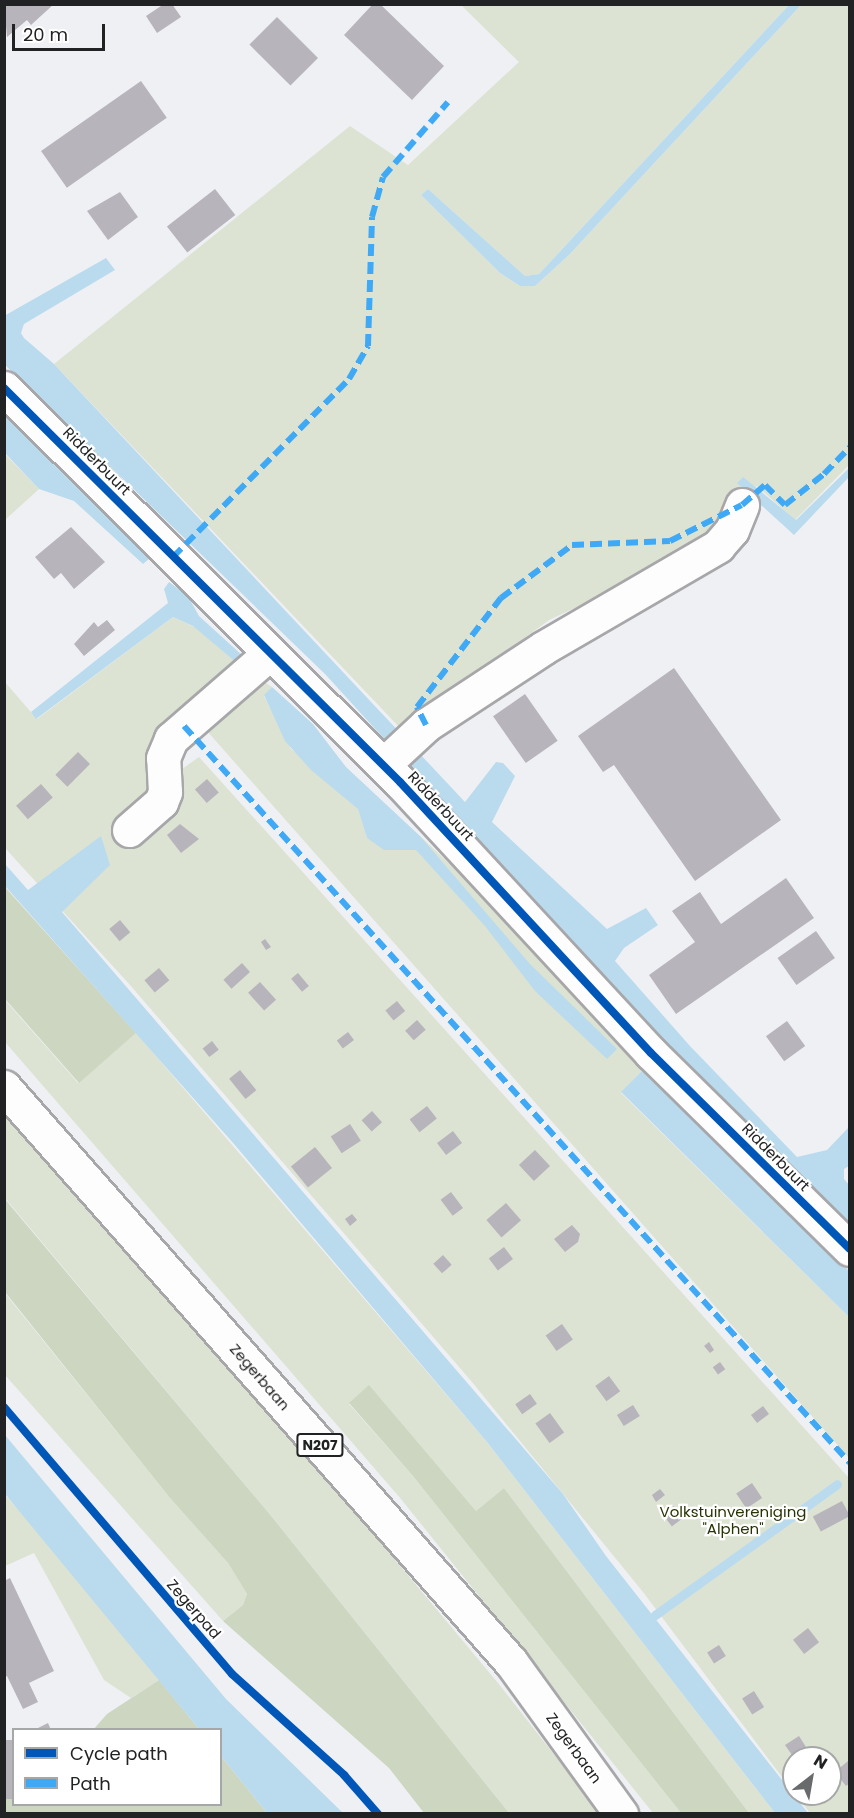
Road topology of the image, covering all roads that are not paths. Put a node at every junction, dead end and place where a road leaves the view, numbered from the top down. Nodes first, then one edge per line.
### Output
1 (4, 388) edge
2 (742, 505) dead end
3 (270, 653) junction
4 (383, 765) junction
5 (129, 830) dead end
6 (4, 1087) edge
7 (849, 1249) edge
8 (621, 1814) edge

1 - 3 street, Ridderbuurt
2 - 4 street
3 - 4 street, Ridderbuurt
3 - 5 street
4 - 7 street, Ridderbuurt
6 - 8 street, Zegerbaan / N207

